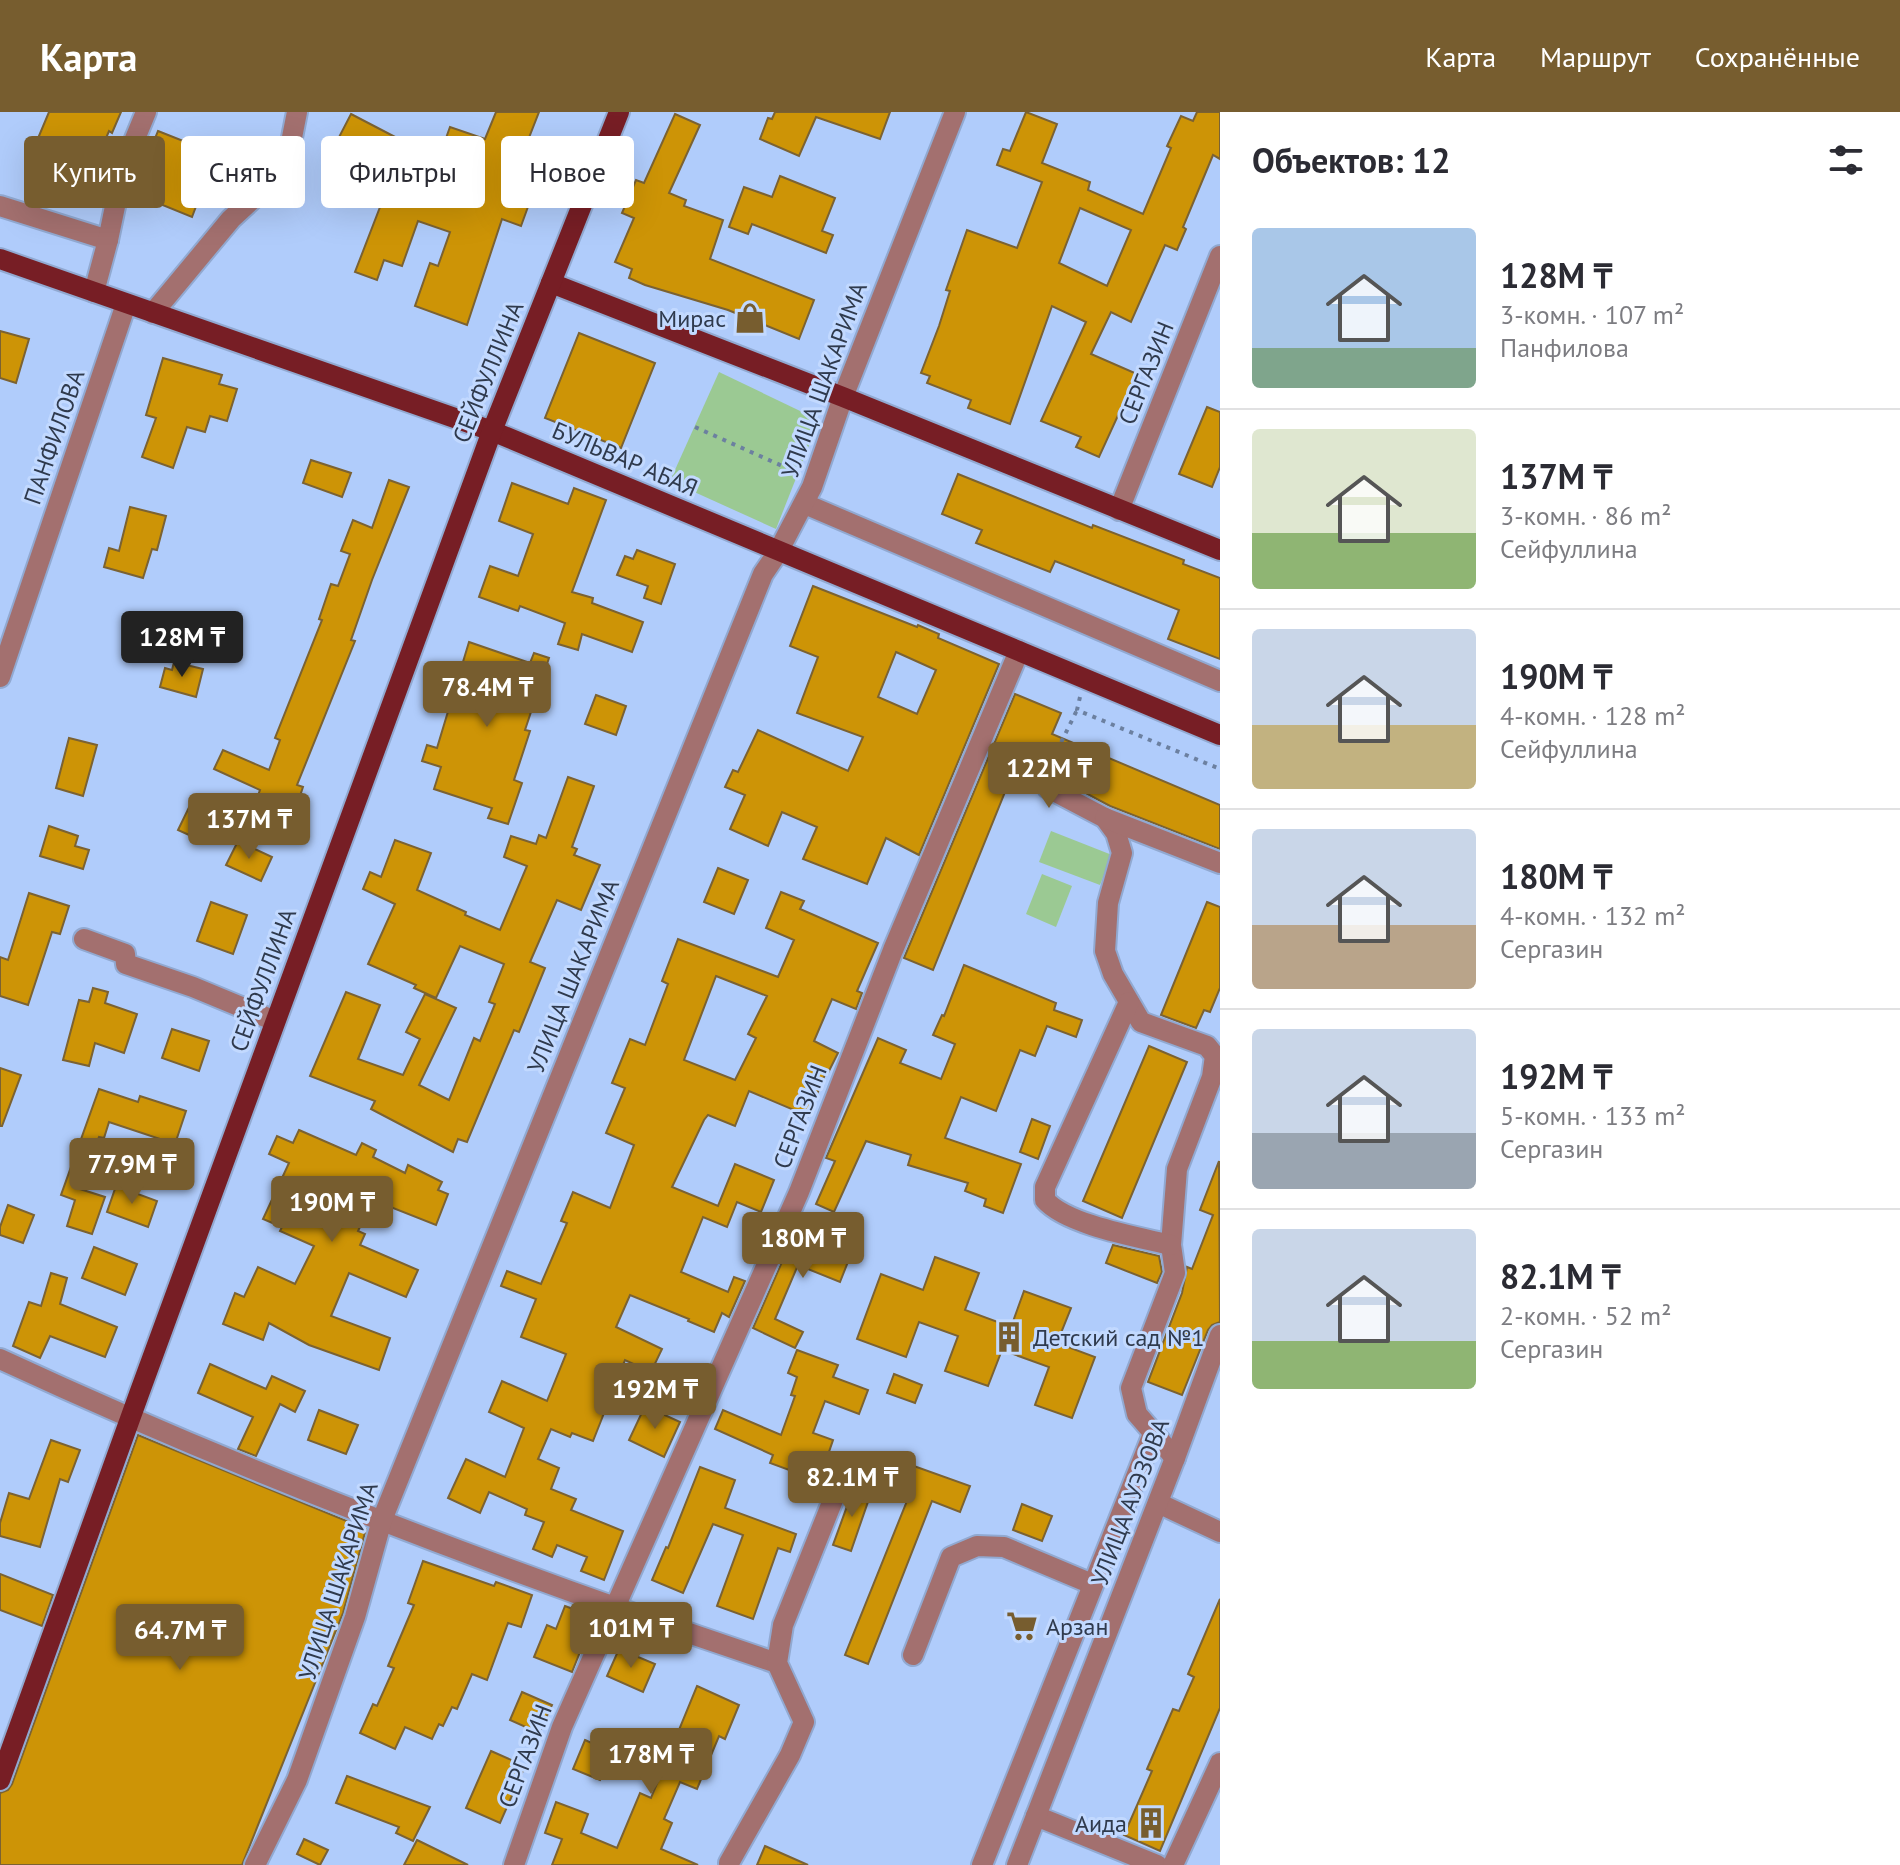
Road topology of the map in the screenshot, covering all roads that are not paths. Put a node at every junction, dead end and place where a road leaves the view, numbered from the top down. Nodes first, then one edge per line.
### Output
1 (146, 112) edge
2 (297, 112) edge
3 (619, 112) edge
4 (955, 112) edge
5 (0, 206) edge
6 (108, 240) junction
7 (1220, 256) edge
8 (0, 259) edge
9 (551, 283) junction
10 (94, 292) junction
11 (126, 304) junction
12 (153, 313) junction
13 (843, 397) junction
14 (492, 431) junction
15 (808, 495) junction
16 (1119, 510) junction
17 (1220, 550) edge
18 (778, 552) junction
19 (1019, 651) junction
20 (0, 677) edge
21 (1220, 681) edge
22 (1220, 735) edge
23 (1048, 788) road end
24 (1105, 818) junction
25 (1220, 863) edge
26 (84, 939) dead end
27 (1129, 1002) junction
28 (275, 1021) junction
29 (1171, 1245) junction
30 (1220, 1335) edge
31 (0, 1359) edge
32 (129, 1419) junction
33 (1153, 1434) junction
34 (1175, 1458) junction
35 (837, 1490) dead end
36 (1158, 1503) junction
37 (382, 1520) junction
38 (1220, 1532) edge
39 (1092, 1584) junction
40 (615, 1608) junction
41 (913, 1655) dead end
42 (777, 1663) junction
43 (1220, 1763) edge
44 (0, 1780) edge
45 (1036, 1816) junction
46 (729, 1863) dead end
47 (255, 1865) edge
48 (514, 1865) edge
49 (982, 1865) edge
50 (1017, 1865) edge
51 (1157, 1865) edge
52 (1173, 1865) edge

1 - 6 street
2 - 12 street
3 - 9 main road, СЕЙФУЛЛИНА
4 - 13 street, УЛИЦА ШАКАРИМА
5 - 6 street
6 - 10 street
7 - 16 street, СЕРГАЗИН
8 - 10 main road, БУЛЬВАР АБАЯ
9 - 13 main road
9 - 14 main road, СЕЙФУЛЛИНА
10 - 11 main road, БУЛЬВАР АБАЯ
11 - 12 main road, БУЛЬВАР АБАЯ
11 - 20 street, ПАНФИЛОВА
12 - 14 main road, БУЛЬВАР АБАЯ
13 - 15 street, УЛИЦА ШАКАРИМА
13 - 16 main road
14 - 18 main road, БУЛЬВАР АБАЯ
14 - 28 main road, СЕЙФУЛЛИНА
15 - 18 street, УЛИЦА ШАКАРИМА
15 - 21 street
16 - 17 main road
18 - 19 main road, БУЛЬВАР АБАЯ
18 - 37 street, УЛИЦА ШАКАРИМА
19 - 22 main road, БУЛЬВАР АБАЯ
19 - 40 street, СЕРГАЗИН
23 - 24 street
24 - 25 street
24 - 27 street
26 - 28 street
27 - 29 street
27 - 29 street
28 - 32 main road, СЕЙФУЛЛИНА
29 - 33 street
30 - 34 street, УЛИЦА АУЭЗОВА
31 - 32 street
32 - 37 street
32 - 44 main road, СЕЙФУЛЛИНА
33 - 34 street
33 - 39 street
34 - 36 street, УЛИЦА АУЭЗОВА
35 - 42 street
36 - 38 street
36 - 45 street, УЛИЦА АУЭЗОВА
37 - 40 street
37 - 47 street, УЛИЦА ШАКАРИМА
39 - 41 street
39 - 49 street
40 - 42 street
40 - 48 street, СЕРГАЗИН
42 - 46 street
43 - 52 street
45 - 50 street, УЛИЦА АУЭЗОВА
45 - 51 street

